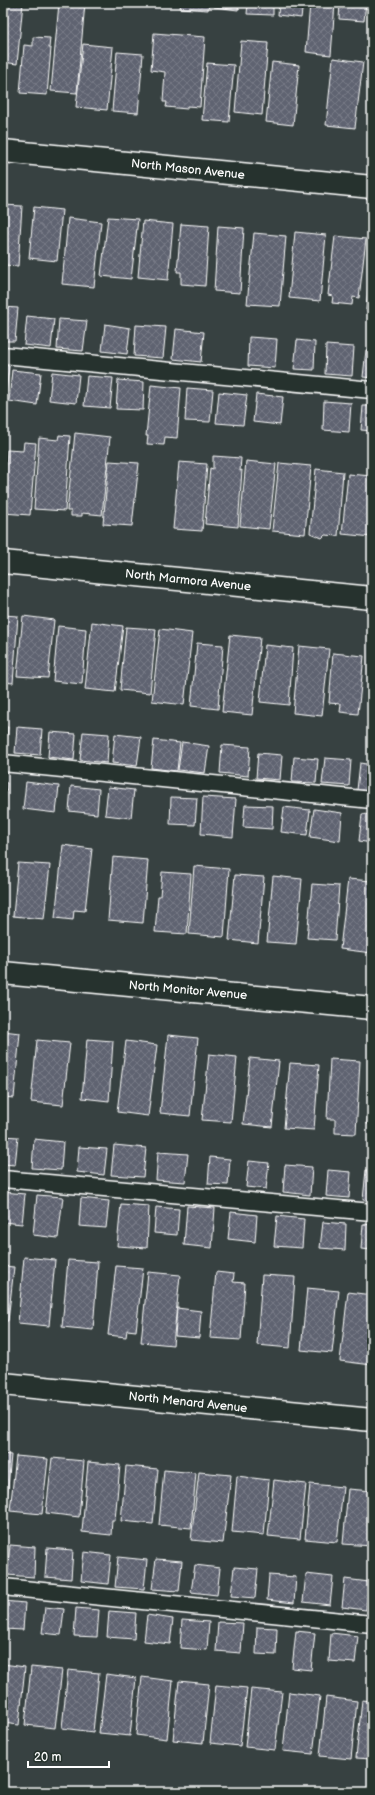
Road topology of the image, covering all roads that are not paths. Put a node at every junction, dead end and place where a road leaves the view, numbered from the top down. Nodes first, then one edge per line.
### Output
1 (3, 151) edge
2 (372, 187) edge
3 (3, 355) edge
4 (372, 390) edge
5 (3, 562) edge
6 (372, 598) edge
7 (3, 763) edge
8 (372, 800) edge
9 (3, 972) edge
10 (372, 1008) edge
11 (3, 1178) edge
12 (372, 1212) edge
13 (3, 1384) edge
14 (372, 1420) edge
15 (3, 1587) edge
16 (372, 1624) edge

1 - 2 street, North Mason Avenue
3 - 4 lane
5 - 6 street, North Marmora Avenue
7 - 8 lane
9 - 10 street, North Monitor Avenue
11 - 12 lane
13 - 14 street, North Menard Avenue
15 - 16 lane

